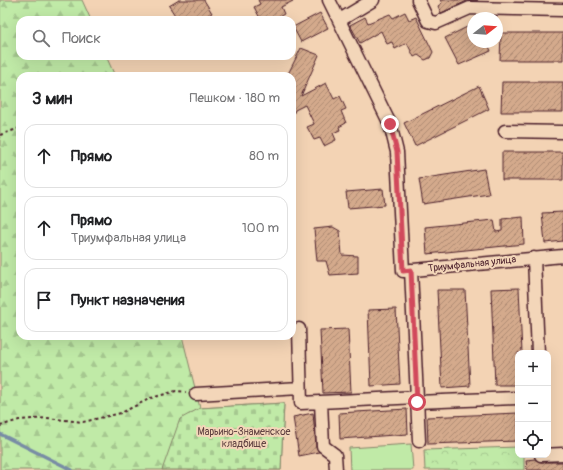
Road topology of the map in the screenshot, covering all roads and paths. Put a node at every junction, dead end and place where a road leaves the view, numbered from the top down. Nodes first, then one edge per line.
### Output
1 (329, 0) edge
2 (373, 0) edge
3 (418, 0) edge
4 (563, 10) edge
5 (340, 20) junction
6 (16, 129) edge
7 (505, 131) dead end
8 (563, 132) edge
9 (0, 135) edge
10 (563, 256) edge
11 (534, 258) junction
12 (411, 270) junction
13 (300, 329) dead end
14 (538, 350) edge
15 (300, 388) junction
16 (196, 394) joint
17 (515, 398) edge
18 (417, 400) junction
19 (321, 402) junction
20 (0, 426) edge
21 (419, 442) dead end
22 (563, 454) edge
23 (551, 455) edge
24 (336, 470) edge

1 - 5 street
2 - 5 street
3 - 4 street
5 - 12 street
6 - 9 path
7 - 8 street
10 - 11 street, Триумфальная улица
11 - 12 street, Триумфальная улица
11 - 14 street
12 - 18 street
13 - 15 street
15 - 16 street
15 - 19 street
16 - 20 path
17 - 18 street
18 - 19 street
18 - 21 street
19 - 24 street
22 - 23 street

